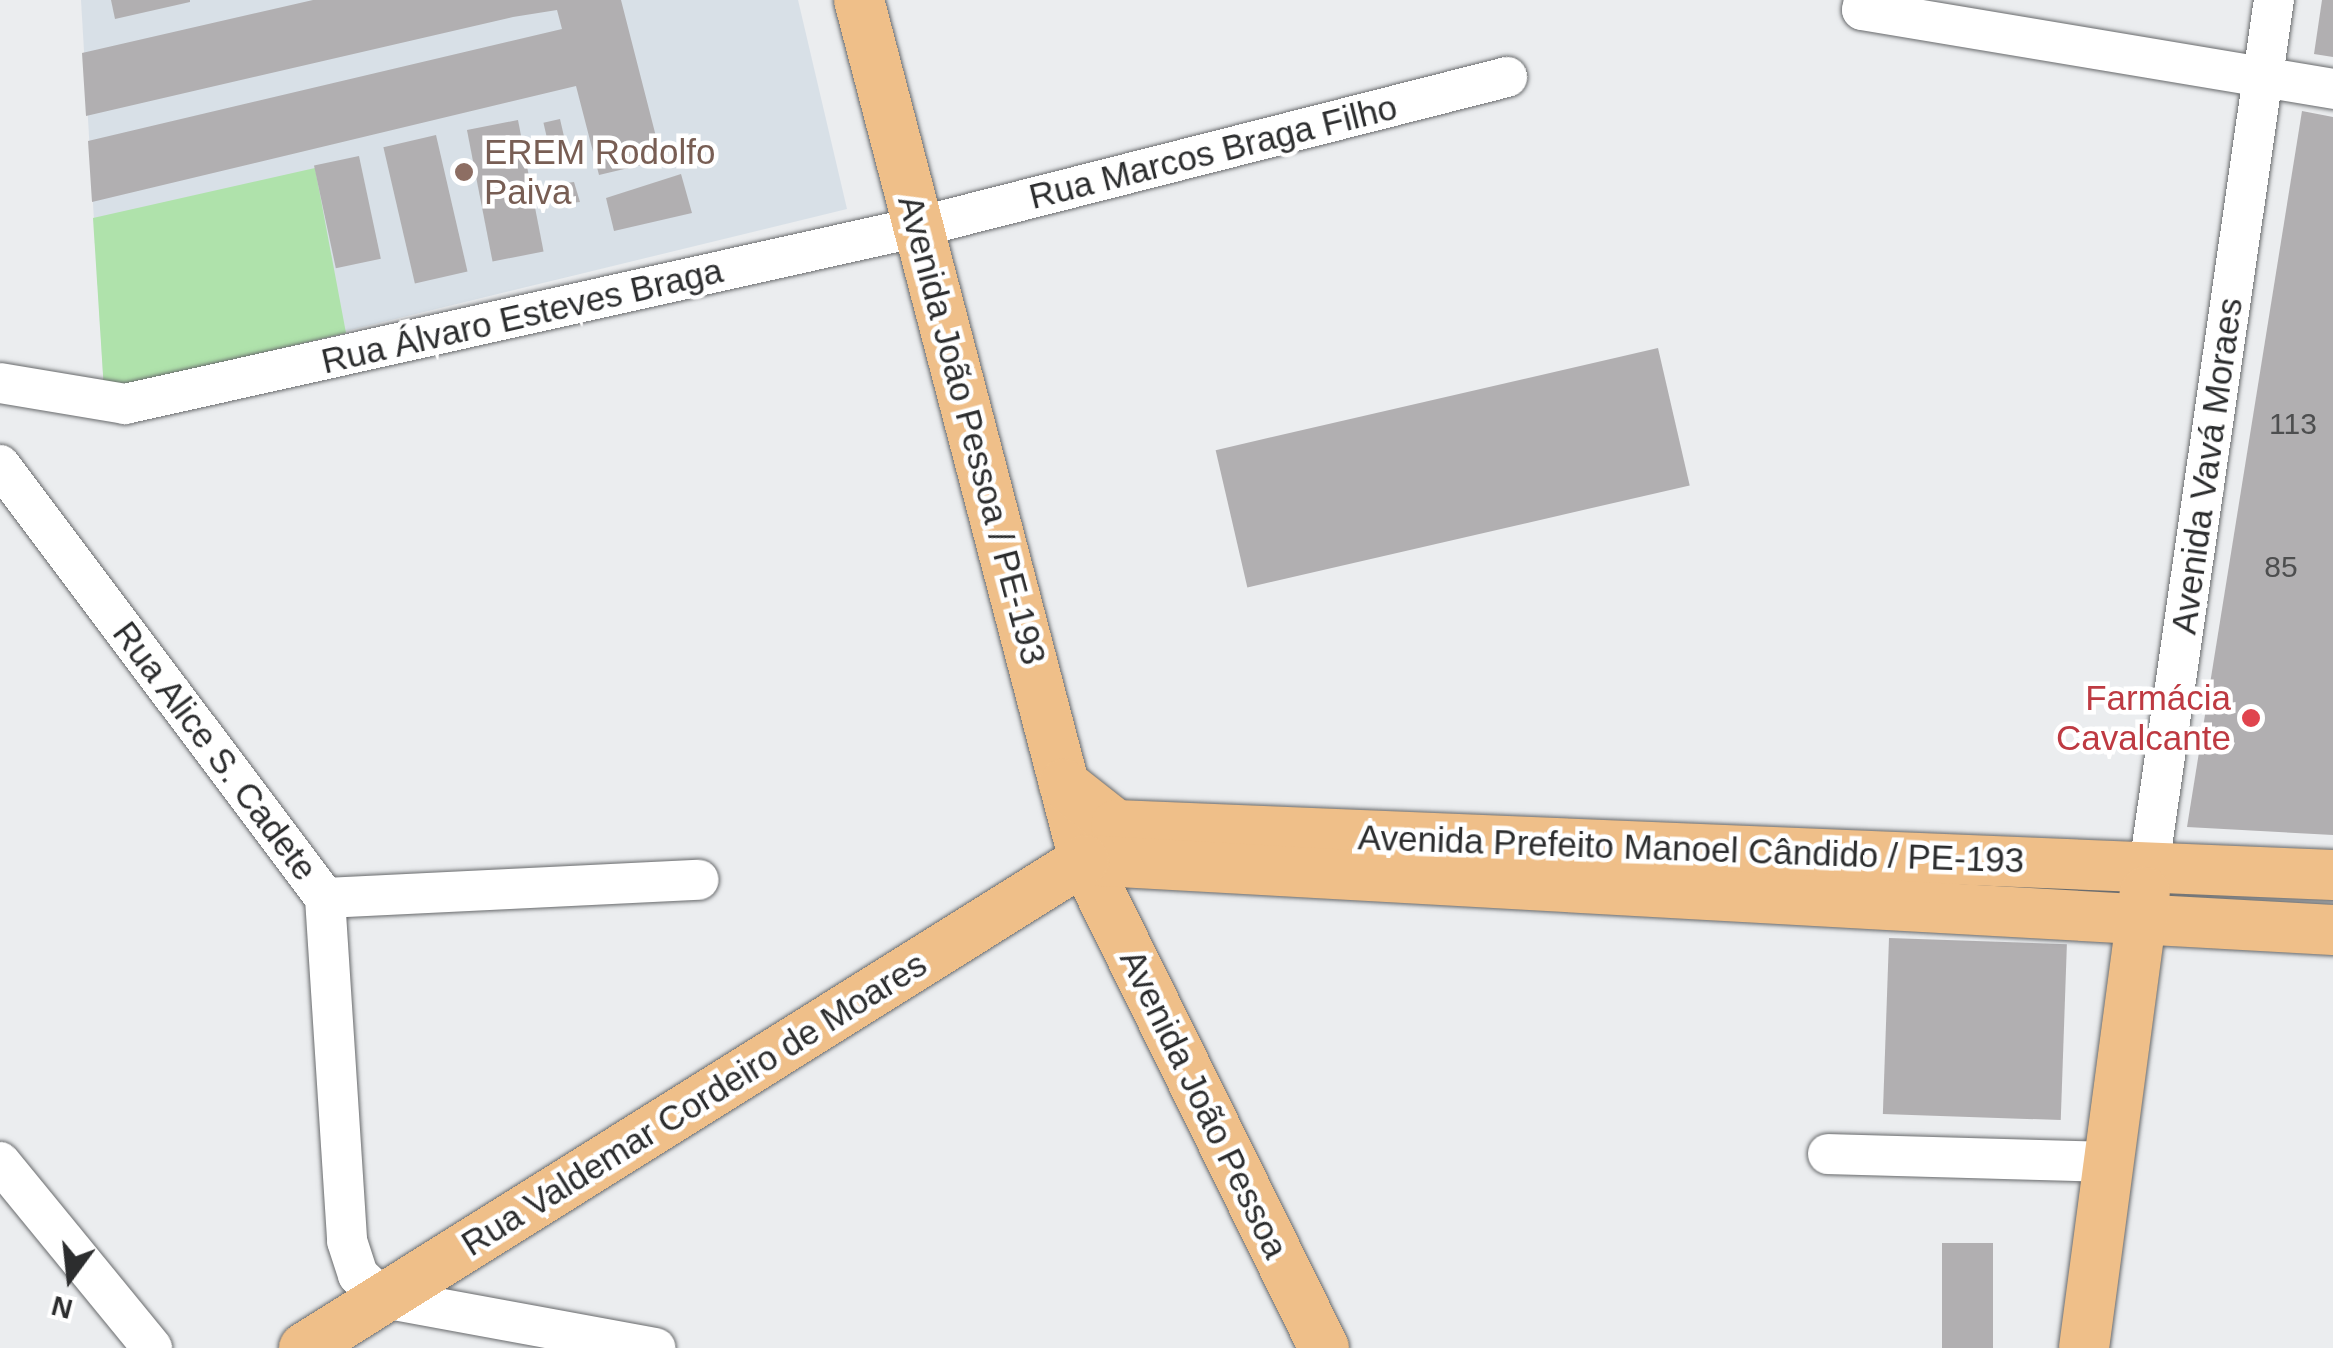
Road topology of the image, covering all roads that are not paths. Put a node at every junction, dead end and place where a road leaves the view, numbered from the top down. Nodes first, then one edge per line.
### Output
1 (859, 0) edge
2 (2274, 0) edge
3 (1863, 5) edge
4 (2263, 77) junction
5 (1507, 78) dead end
6 (2333, 89) edge
7 (918, 227) junction
8 (0, 383) edge
9 (0, 465) edge
10 (1064, 784) junction
11 (1084, 860) junction
12 (2148, 867) junction
13 (2333, 875) edge
14 (699, 880) dead end
15 (325, 898) junction
16 (2140, 924) junction
17 (2333, 930) edge
18 (1828, 1154) dead end
19 (0, 1162) edge
20 (2109, 1162) junction
21 (383, 1298) junction
22 (152, 1348) edge
23 (304, 1348) edge
24 (655, 1348) edge
25 (1324, 1348) edge
26 (2084, 1348) edge

1 - 7 main road, Avenida João Pessoa / PE-193
2 - 4 street, Avenida Vavá Moraes
3 - 4 street
4 - 6 street
4 - 12 street, Avenida Vavá Moraes
5 - 7 street, Rua Marcos Braga Filho
7 - 8 street, Rua Álvaro Esteves Braga
7 - 10 main road, Avenida João Pessoa / PE-193
9 - 15 street, Rua Alice S. Cadete
10 - 11 main road, Avenida João Pessoa / PE-193
10 - 12 main road, Avenida Prefeito Manoel Cândido / PE-193
11 - 16 main road, Avenida Prefeito Manoel Cândido / PE-193
11 - 21 main road, Rua Valdemar Cordeiro de Moares
11 - 25 main road, Avenida João Pessoa
12 - 13 main road, Avenida Prefeito Manoel Cândido / PE-193
12 - 16 main road, Avenida Vavá Moraes
14 - 15 street
15 - 21 street, Rua Alice S. Cadete
16 - 17 main road, Avenida Prefeito Manoel Cândido / PE-193
16 - 20 main road, Avenida Vavá Moraes
18 - 20 street
19 - 22 street
20 - 26 main road, Avenida Vavá Moraes
21 - 23 main road, Rua Valdemar Cordeiro de Moares
21 - 24 street

